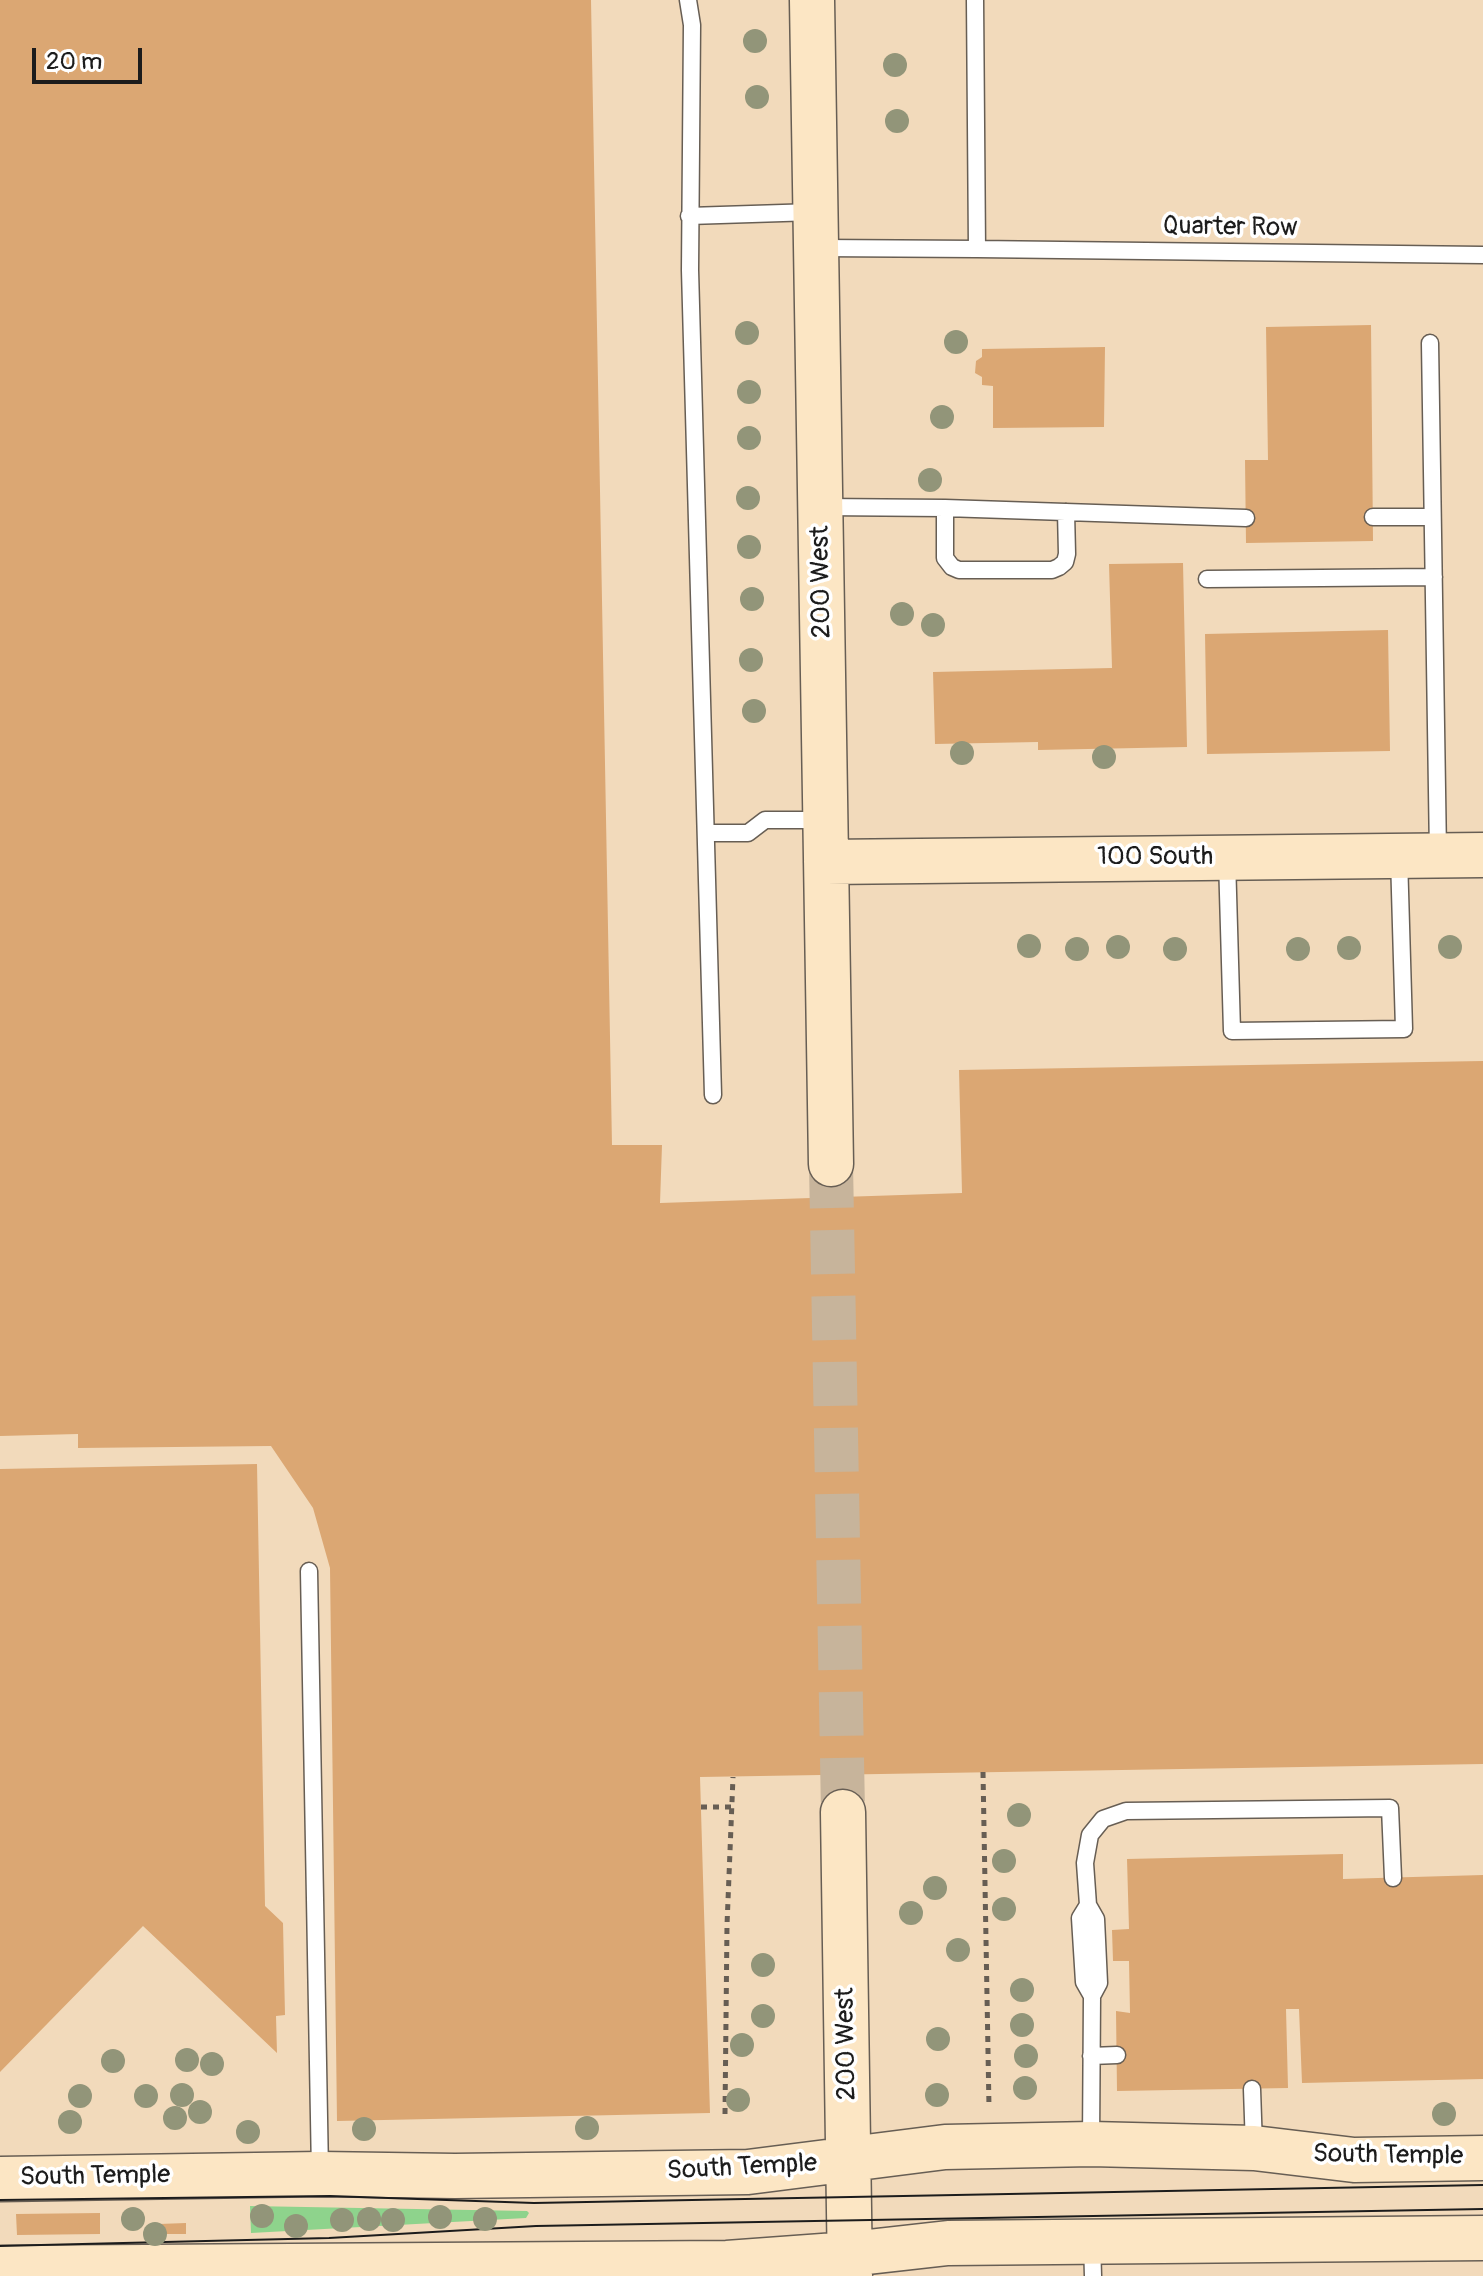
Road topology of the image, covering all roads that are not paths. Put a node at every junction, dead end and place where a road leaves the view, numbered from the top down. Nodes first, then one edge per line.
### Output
1 (688, 0) edge
2 (812, 0) edge
3 (975, 0) edge
4 (689, 216) junction
5 (816, 230) junction
6 (977, 249) junction
7 (1483, 255) edge
8 (1430, 343) dead end
9 (820, 507) junction
10 (945, 508) junction
11 (1066, 512) junction
12 (1373, 517) dead end
13 (1432, 517) junction
14 (1246, 518) dead end
15 (1434, 577) junction
16 (1207, 579) dead end
17 (707, 833) junction
18 (826, 841) junction
19 (1418, 855) junction
20 (1483, 855) edge
21 (1227, 857) junction
22 (713, 1095) dead end
23 (831, 1164) tunnel mouth
24 (309, 1571) dead end
25 (843, 1812) tunnel mouth
26 (1393, 1878) dead end
27 (1117, 2055) dead end
28 (1091, 2056) junction
29 (1252, 2089) dead end
30 (1091, 2144) junction
31 (1254, 2148) junction
32 (1483, 2158) edge
33 (848, 2161) junction
34 (320, 2174) junction
35 (0, 2179) edge
36 (1483, 2238) edge
37 (1092, 2258) edge
38 (850, 2265) edge
39 (0, 2268) edge

1 - 4 lane
2 - 5 street, 200 West
3 - 6 lane
4 - 5 lane, Quarter Row
4 - 17 lane
5 - 6 lane, Quarter Row
5 - 9 street, 200 West
6 - 7 lane, Quarter Row
8 - 13 lane
9 - 10 lane
9 - 18 street, 200 West
10 - 11 lane
10 - 11 lane
11 - 14 lane
12 - 13 lane
13 - 15 lane
15 - 16 lane
15 - 19 lane
17 - 18 lane
17 - 22 lane
18 - 21 street, 100 South
18 - 23 street, 200 West
19 - 20 street, 100 South
19 - 21 street, 100 South
19 - 21 lane
24 - 34 lane
25 - 33 street, 200 West
26 - 28 lane
27 - 28 lane
28 - 30 lane
29 - 31 lane
30 - 31 street, South Temple
30 - 33 street, South Temple
31 - 32 street, South Temple
33 - 34 street, South Temple
33 - 38 street, 200 West
34 - 35 street, South Temple
36 - 37 street
37 - 38 street
38 - 39 street

